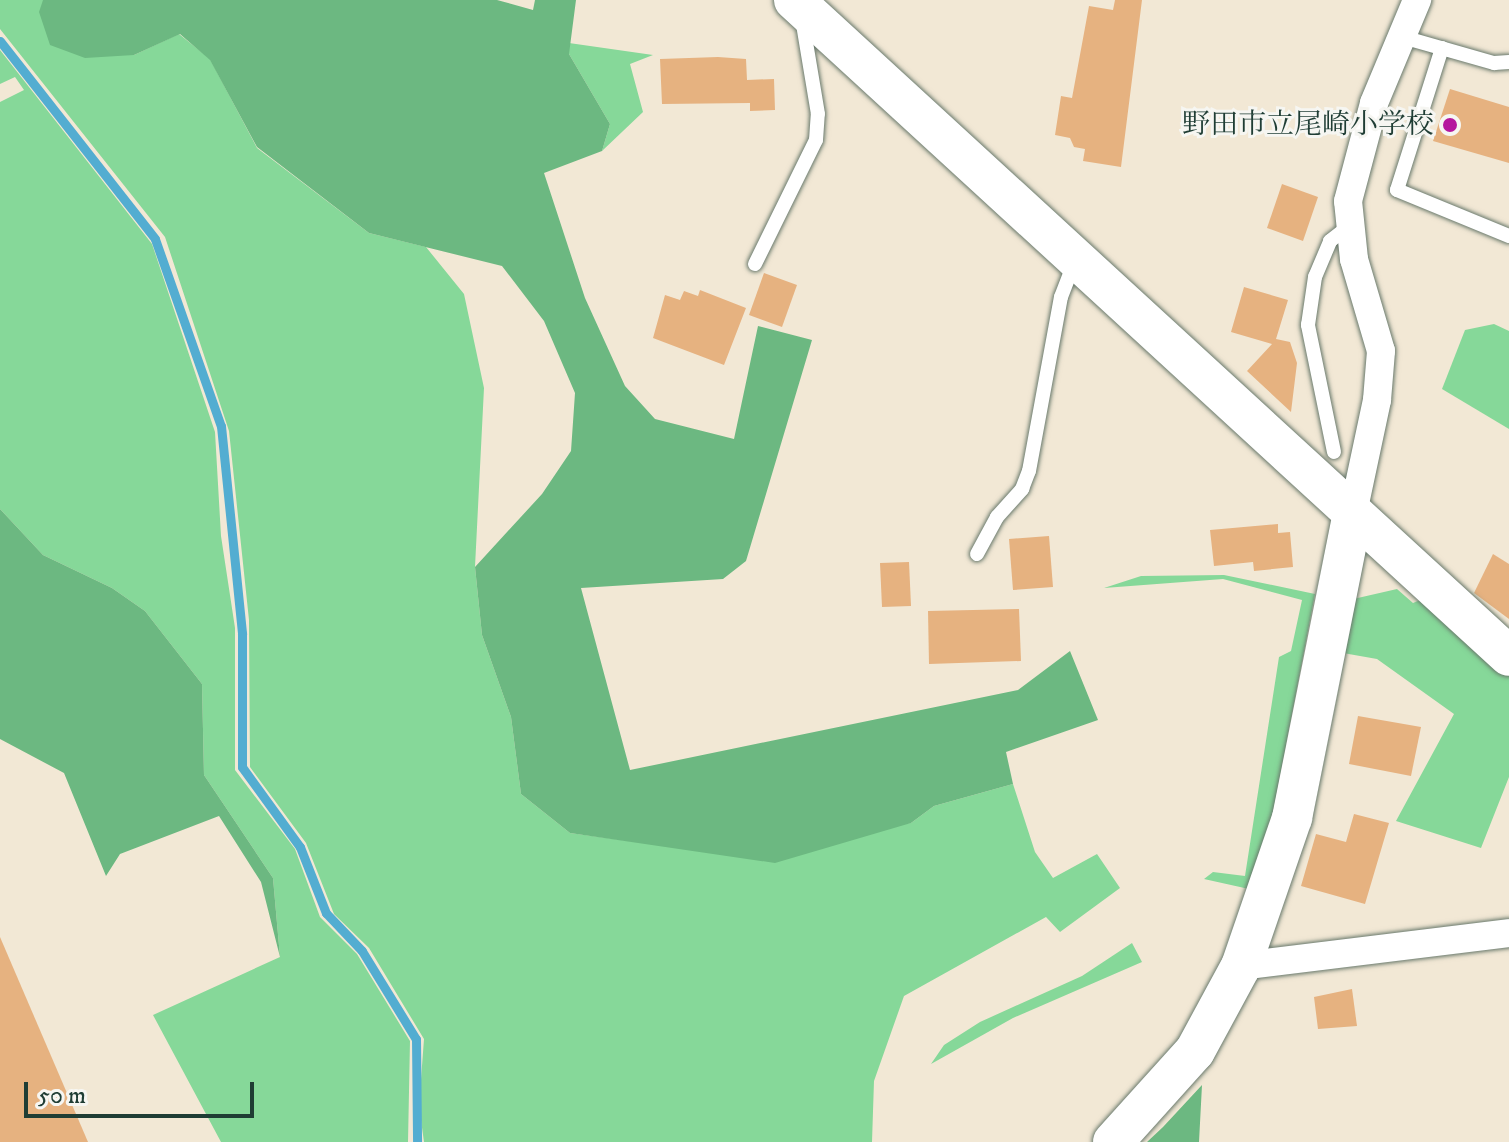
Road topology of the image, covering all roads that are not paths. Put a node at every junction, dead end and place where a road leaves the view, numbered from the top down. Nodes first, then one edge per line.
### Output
1 (1417, 0) edge
2 (797, 3) edge
3 (1399, 36) junction
4 (1442, 48) junction
5 (1509, 62) edge
6 (1349, 226) junction
7 (1509, 236) edge
8 (1075, 259) junction
9 (755, 264) dead end
10 (1334, 452) dead end
11 (1353, 513) junction
12 (977, 554) dead end
13 (1509, 656) edge
14 (1509, 933) edge
15 (1241, 966) junction
16 (1113, 1142) edge

1 - 3 street
2 - 8 street
2 - 9 lane
3 - 4 lane
3 - 6 street
4 - 5 lane
4 - 7 lane
6 - 10 lane
6 - 11 street
8 - 11 street
8 - 12 lane
11 - 13 street
11 - 15 street
14 - 15 street
15 - 16 street

